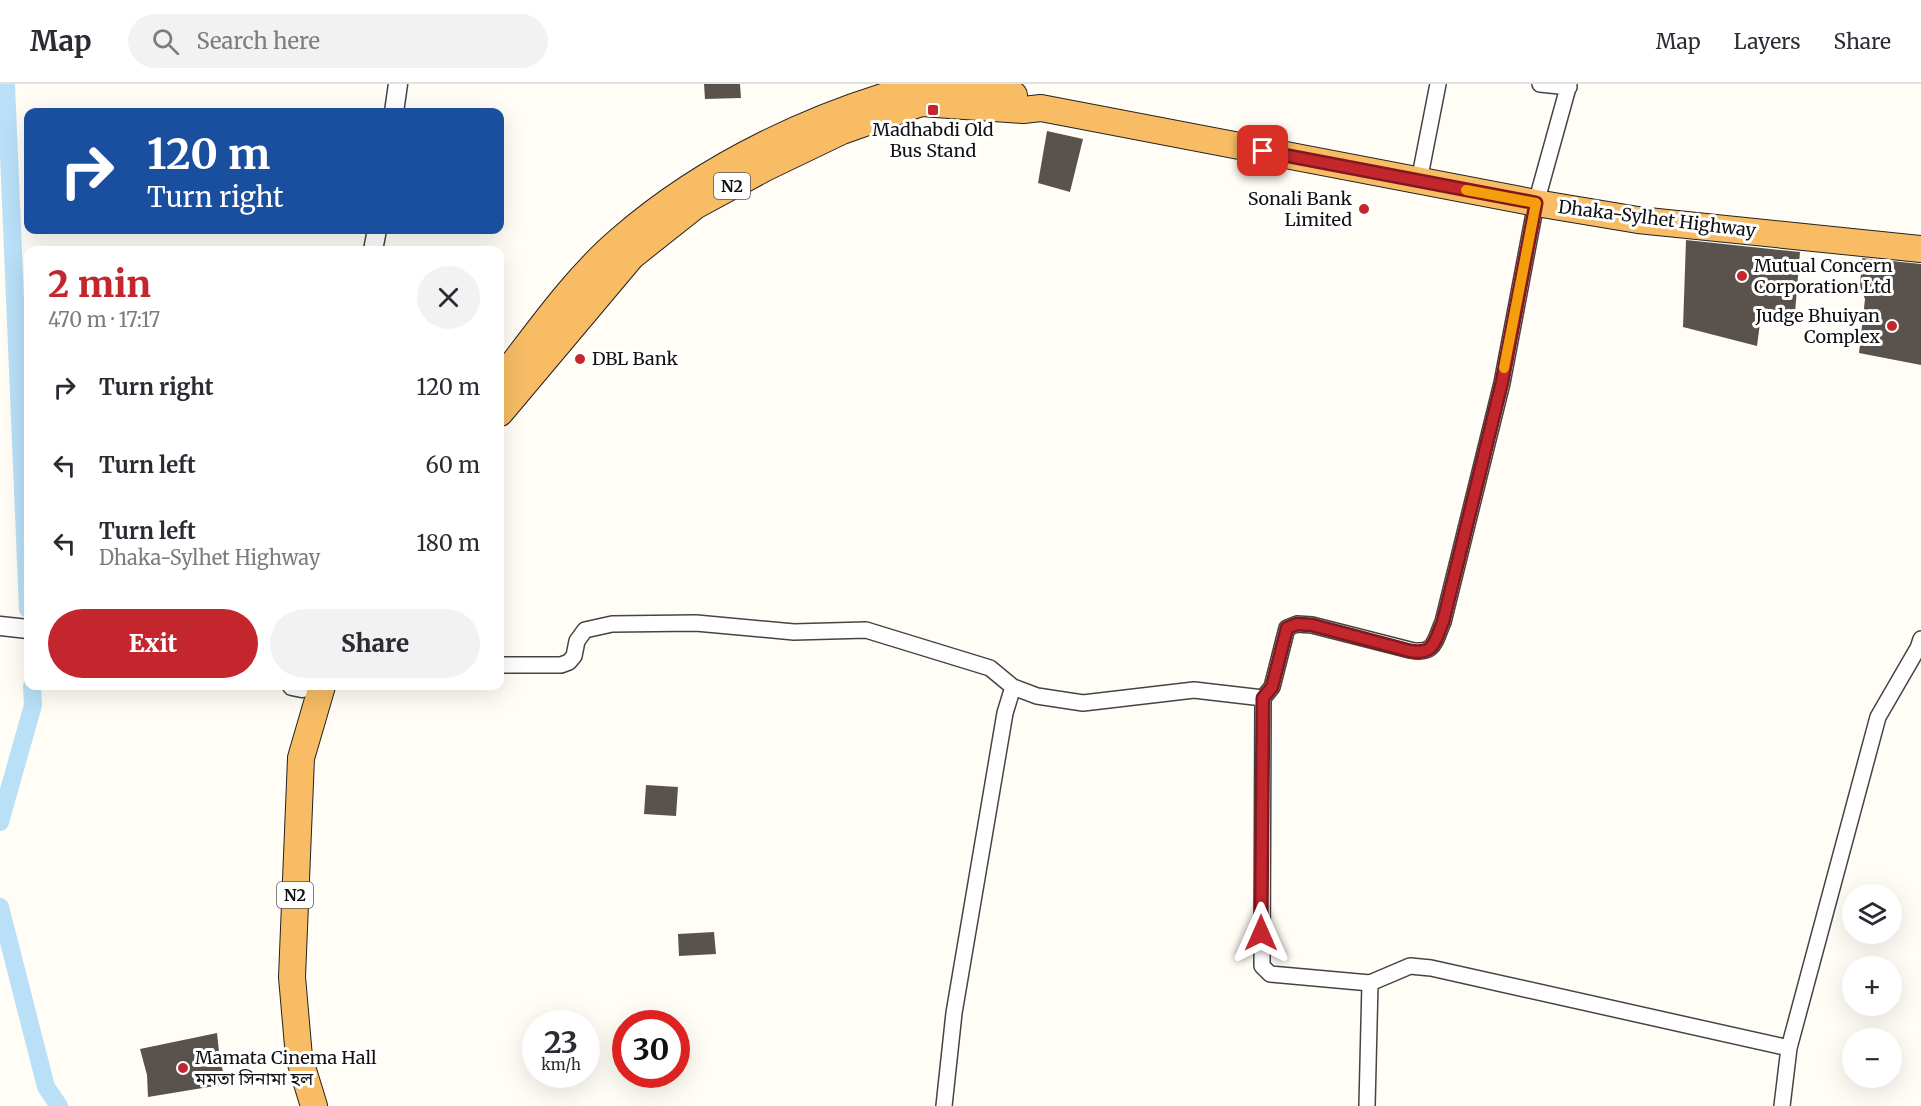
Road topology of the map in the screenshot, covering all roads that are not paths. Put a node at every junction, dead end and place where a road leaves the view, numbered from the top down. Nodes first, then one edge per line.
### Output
1 (398, 84) edge
2 (931, 84) edge
3 (1438, 84) edge
4 (1540, 84) edge
5 (1569, 86) edge
6 (395, 108) edge
7 (1041, 108) junction
8 (1419, 181) junction
9 (1536, 203) junction
10 (1921, 249) edge
11 (504, 376) edge
12 (504, 408) edge
13 (0, 626) edge
14 (24, 629) edge
15 (1921, 639) edge
16 (504, 664) edge
17 (1013, 687) junction
18 (303, 690) edge
19 (304, 690) edge
20 (1263, 698) junction
21 (1370, 983) junction
22 (1790, 1048) junction
23 (298, 1106) edge
24 (314, 1106) edge
25 (944, 1106) edge
26 (1367, 1106) edge
27 (1782, 1106) edge

1 - 6 street
2 - 7 highway, Dhaka-Sylhet Highway / N2
2 - 11 highway, Dhaka-Sylhet Highway / N2
3 - 8 street
4 - 5 street
5 - 9 street
7 - 8 highway, Dhaka-Sylhet Highway / N2
7 - 12 highway, Dhaka-Sylhet Highway / N2
8 - 9 highway, Dhaka-Sylhet Highway / N2
9 - 10 highway, Dhaka-Sylhet Highway / N2
9 - 20 street
13 - 14 street
15 - 22 street
16 - 17 street
17 - 20 street
17 - 25 street
18 - 23 highway, N2
19 - 24 highway, N2
20 - 21 street
21 - 22 street
21 - 26 street
22 - 27 street

